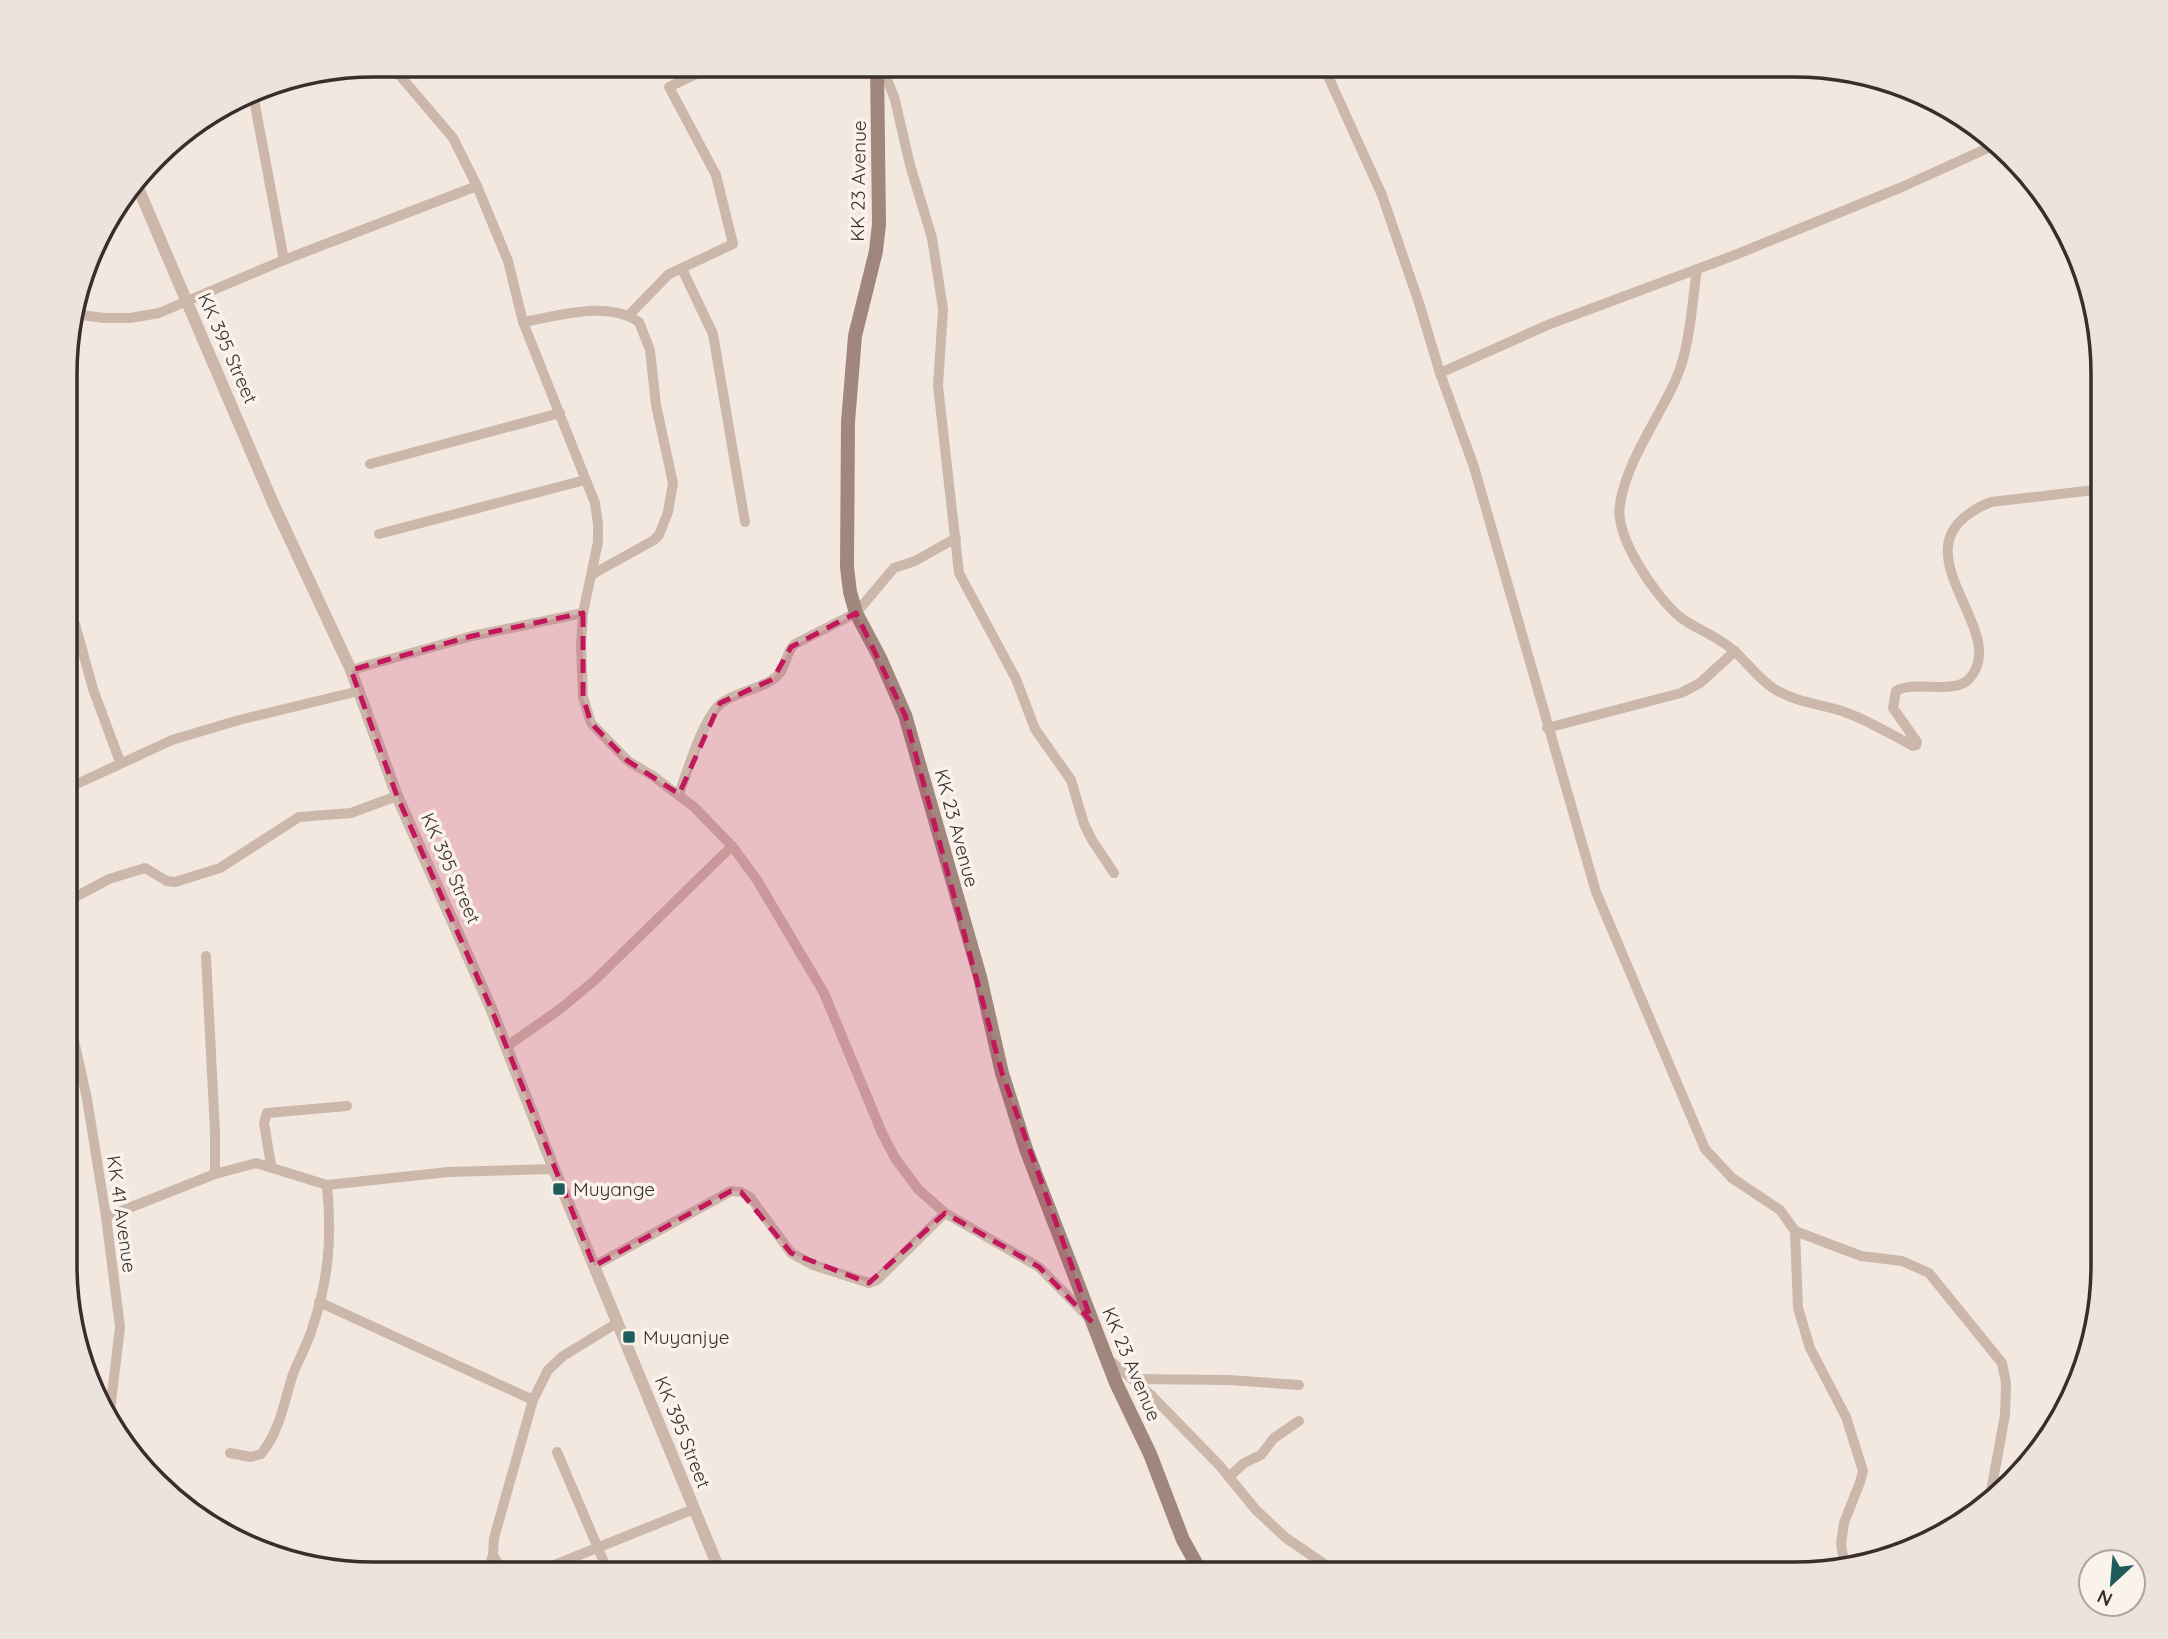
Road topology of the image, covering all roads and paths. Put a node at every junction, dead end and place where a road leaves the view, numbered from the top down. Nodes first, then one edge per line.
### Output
1 (401, 77) edge
2 (687, 77) edge
3 (879, 77) edge
4 (884, 77) edge
5 (1328, 77) edge
6 (255, 103) edge
7 (1987, 148) edge
8 (477, 186) junction
9 (140, 191) edge
10 (284, 260) junction
11 (682, 268) junction
12 (1697, 270) junction
13 (185, 302) junction
14 (83, 315) edge
15 (629, 315) junction
16 (523, 322) junction
17 (1440, 373) junction
18 (560, 413) junction
19 (370, 464) dead end
20 (585, 480) junction
21 (2091, 490) edge
22 (745, 522) dead end
23 (379, 534) dead end
24 (956, 538) junction
25 (593, 573) junction
26 (583, 613) junction
27 (856, 613) junction
28 (77, 631) edge
29 (1735, 651) junction
30 (351, 670) junction
31 (359, 691) junction
32 (1547, 728) junction
33 (120, 762) junction
34 (77, 784) edge
35 (679, 794) junction
36 (397, 796) junction
37 (732, 846) junction
38 (1114, 873) dead end
39 (77, 896) edge
40 (206, 956) dead end
41 (506, 1047) junction
42 (77, 1054) edge
43 (347, 1106) dead end
44 (271, 1165) junction
45 (554, 1169) junction
46 (215, 1174) junction
47 (327, 1185) junction
48 (945, 1213) junction
49 (106, 1217) junction
50 (1795, 1231) junction
51 (594, 1266) junction
52 (318, 1302) junction
53 (1092, 1322) junction
54 (617, 1323) junction
55 (1107, 1358) junction
56 (1133, 1379) junction
57 (1299, 1385) dead end
58 (533, 1400) junction
59 (111, 1402) edge
60 (1299, 1421) dead end
61 (557, 1452) dead end
62 (230, 1453) dead end
63 (1229, 1476) junction
64 (1992, 1486) edge
65 (694, 1509) junction
66 (599, 1547) junction
67 (493, 1555) junction
68 (1843, 1557) edge
69 (490, 1562) edge
70 (497, 1562) edge
71 (562, 1562) edge
72 (605, 1562) edge
73 (716, 1562) edge
74 (1195, 1562) edge
75 (1321, 1562) edge

1 - 8 street
2 - 11 street
3 - 27 main road, KK 23 Avenue
4 - 24 street
5 - 17 street
6 - 10 street
7 - 12 street
8 - 10 street
8 - 16 street
9 - 13 street, KK 395 Street
10 - 13 street
11 - 15 street
11 - 22 street
12 - 17 street
12 - 29 street
13 - 14 street
13 - 30 street, KK 395 Street
15 - 16 street
15 - 25 street
16 - 18 street
17 - 32 street
18 - 19 street
18 - 20 street
20 - 23 street
20 - 25 street
21 - 29 street
24 - 27 street
24 - 38 street
25 - 26 street
26 - 30 street
26 - 35 street
27 - 35 street
27 - 53 main road, KK 23 Avenue
28 - 33 street
29 - 32 street
30 - 31 street, KK 395 Street
31 - 33 street
31 - 36 street, KK 395 Street
32 - 50 street
33 - 34 street
35 - 37 street
36 - 39 street
36 - 41 street, KK 395 Street
37 - 41 street
37 - 48 street
40 - 46 street
41 - 45 street, KK 395 Street
42 - 49 street, KK 41 Avenue
43 - 44 street
44 - 46 street
44 - 47 street
45 - 47 street
45 - 51 street, KK 395 Street
46 - 49 street
47 - 52 street
48 - 51 street
48 - 53 street
49 - 59 street, KK 41 Avenue
50 - 64 street
50 - 68 street
51 - 54 street, KK 395 Street
52 - 58 street
52 - 62 street
53 - 55 main road, KK 23 Avenue
54 - 58 street
54 - 65 street, KK 395 Street
55 - 56 street
55 - 74 main road, KK 23 Avenue
56 - 57 street
56 - 63 street
58 - 67 street
60 - 63 street
61 - 66 street
63 - 75 street
65 - 66 street
65 - 73 street, KK 395 Street
66 - 71 street
66 - 72 street
67 - 69 street
67 - 70 street

